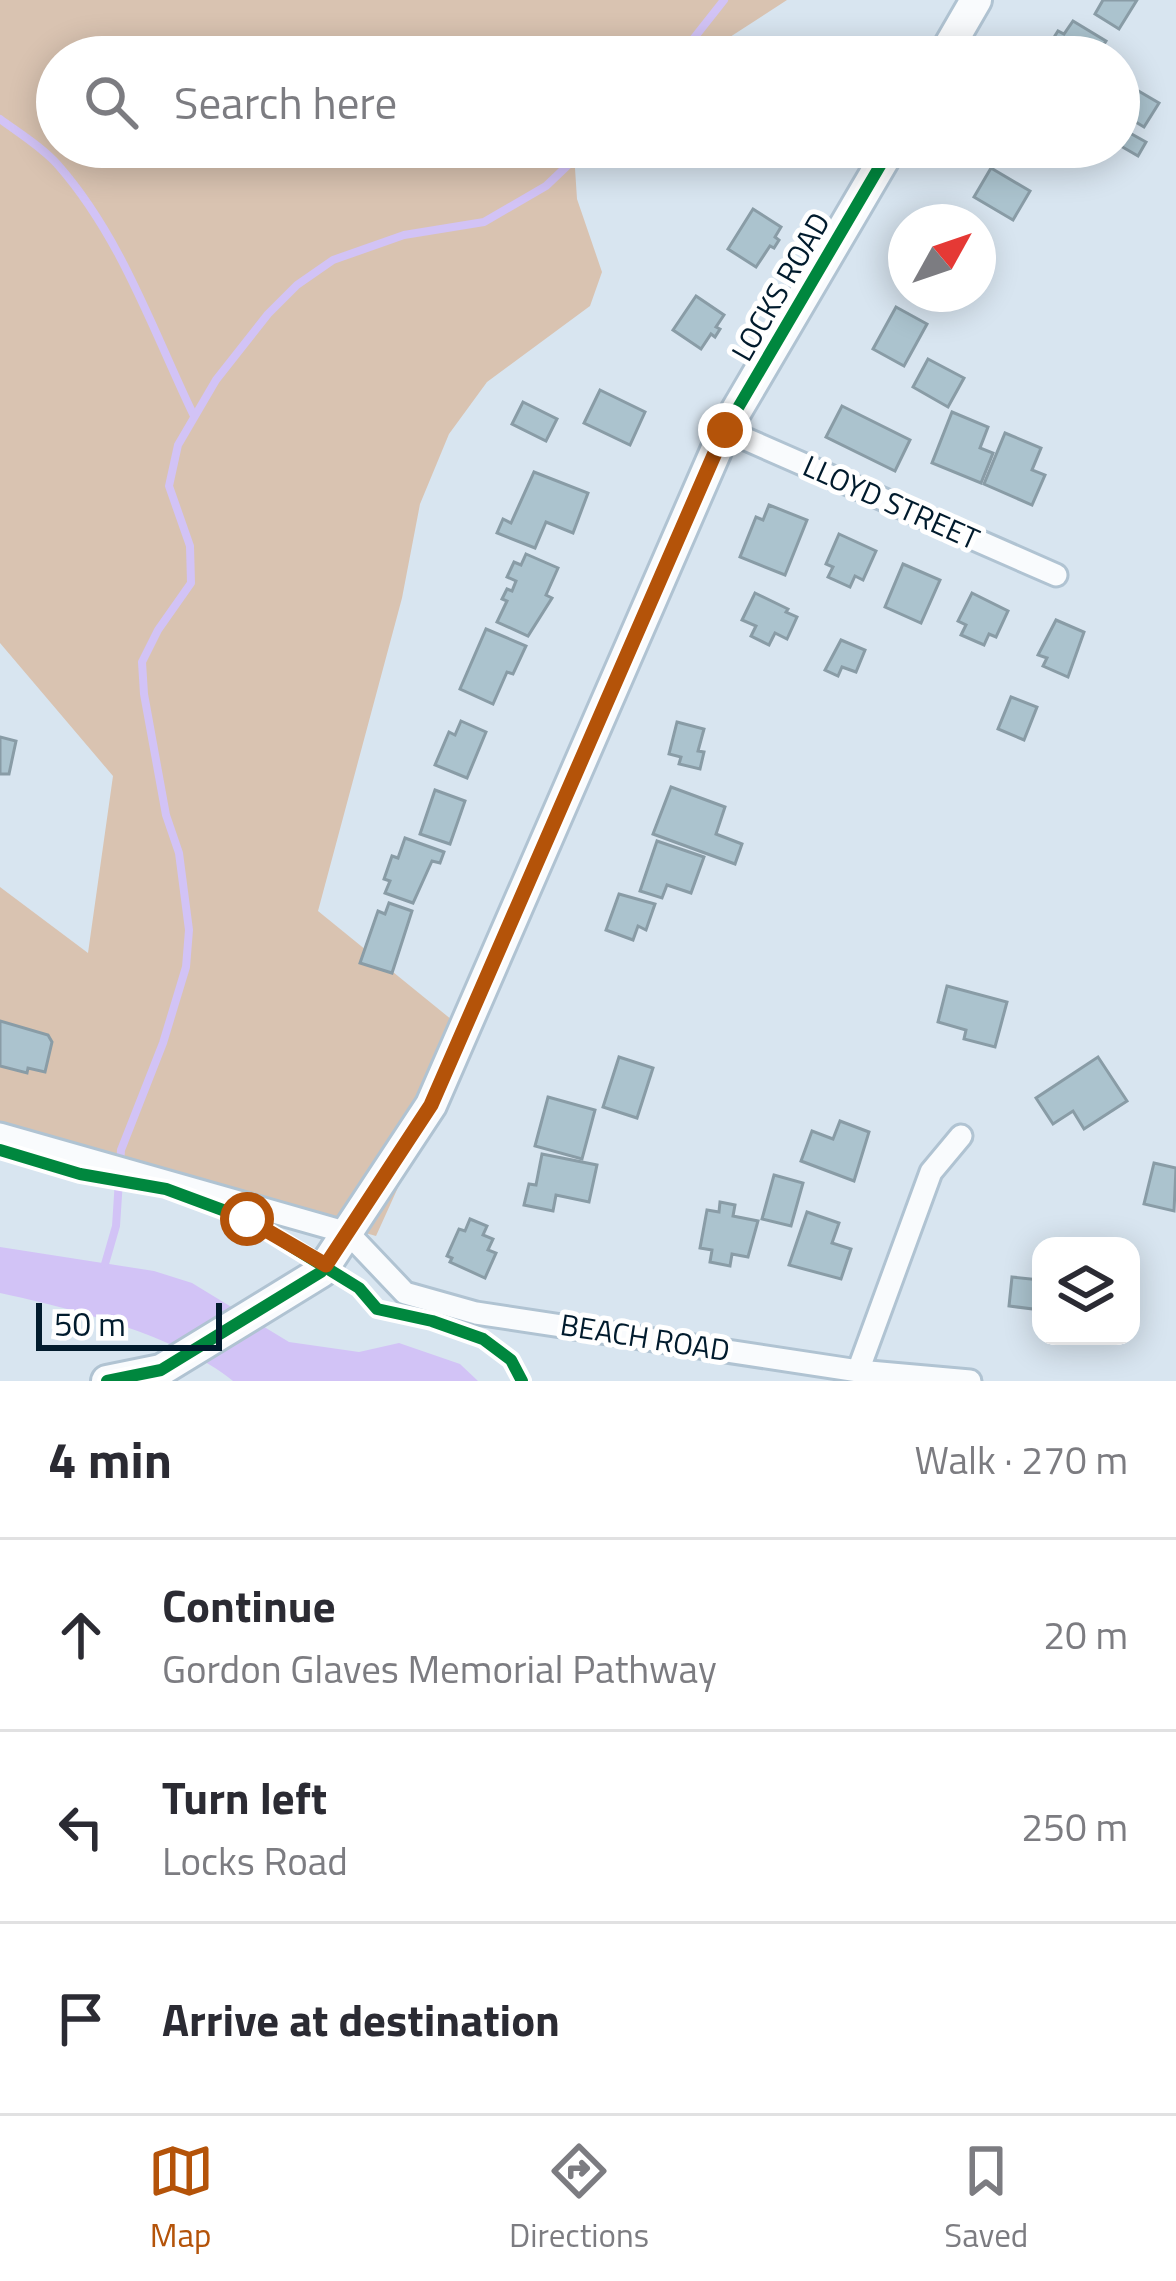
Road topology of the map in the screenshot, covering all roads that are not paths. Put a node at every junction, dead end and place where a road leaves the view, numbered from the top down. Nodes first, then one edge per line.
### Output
1 (976, 0) edge
2 (955, 36) edge
3 (879, 168) edge
4 (725, 430) junction
5 (1056, 575) dead end
6 (0, 1134) edge
7 (961, 1136) dead end
8 (348, 1233) junction
9 (858, 1371) junction
10 (107, 1381) edge
11 (970, 1381) edge

1 - 2 street
3 - 4 street, LOCKS ROAD
4 - 5 street, LLOYD STREET
4 - 8 street, LOCKS ROAD
6 - 8 street
7 - 9 street
8 - 9 street, BEACH ROAD
8 - 10 street, LOCKS ROAD
9 - 11 street, BEACH ROAD

